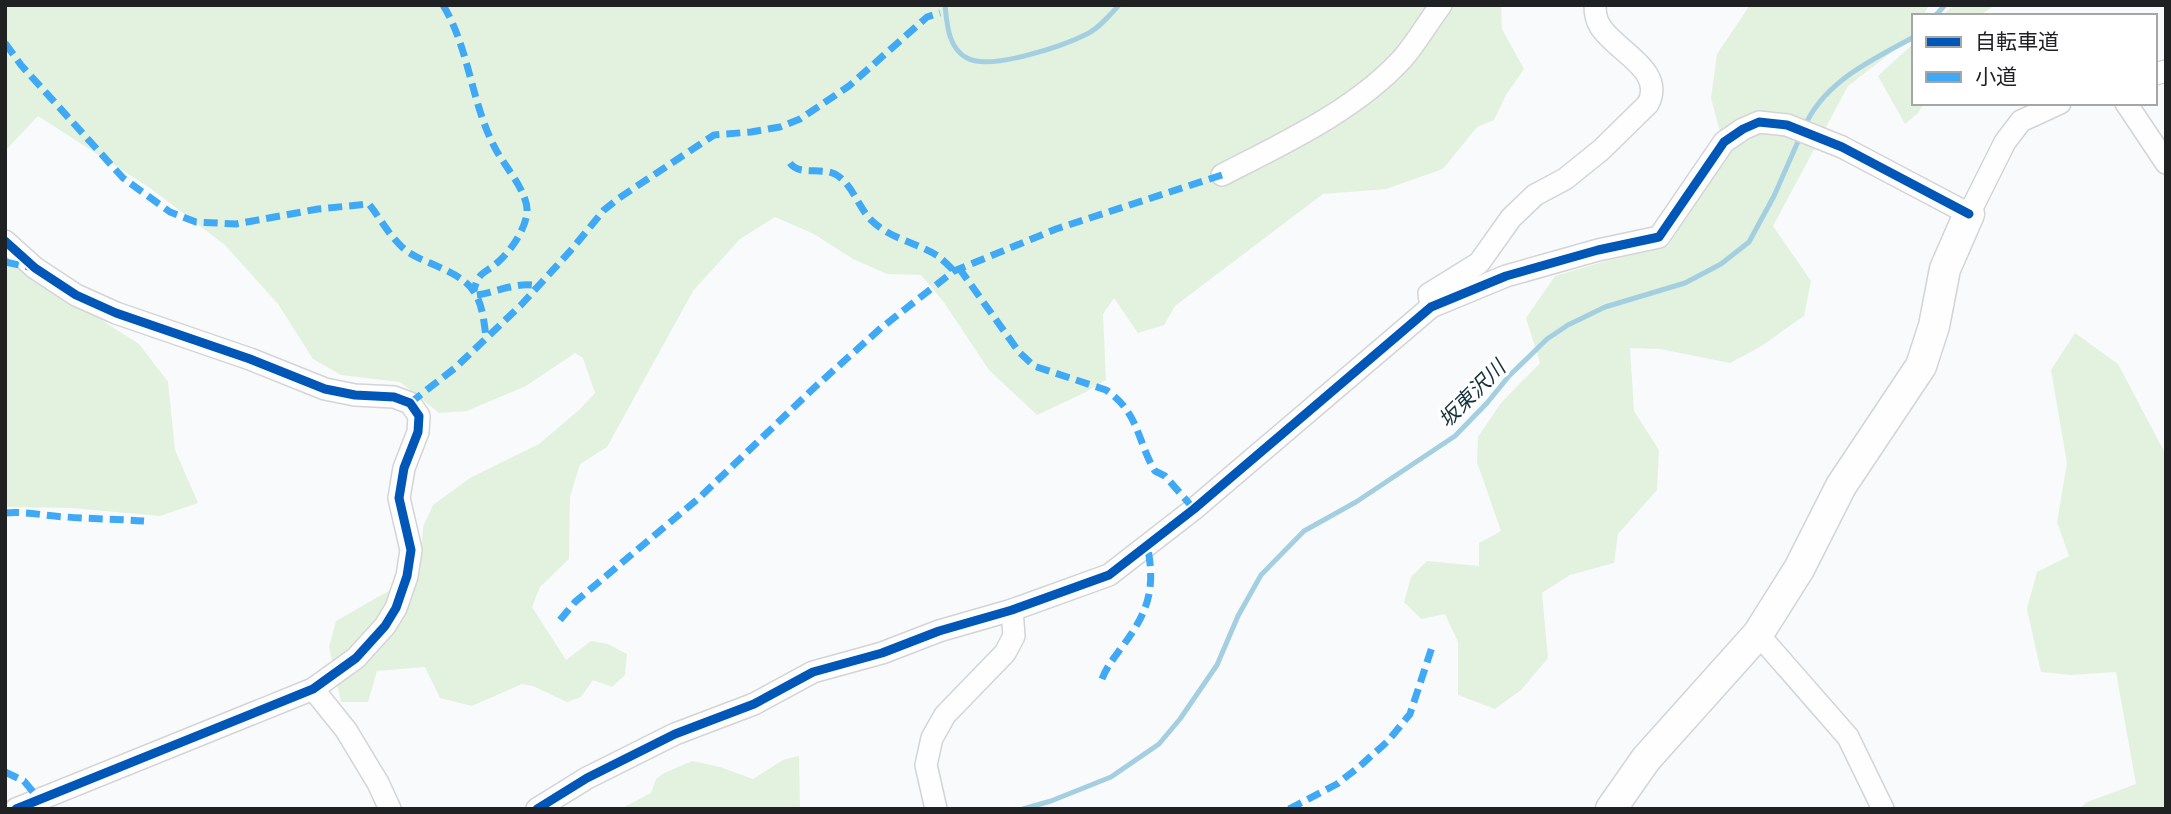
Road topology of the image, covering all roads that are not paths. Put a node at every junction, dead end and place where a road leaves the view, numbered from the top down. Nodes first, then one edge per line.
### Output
1 (1441, 5) edge
2 (1595, 5) edge
3 (2056, 105) edge
4 (2127, 105) edge
5 (2166, 163) edge
6 (1222, 175) dead end
7 (1969, 214) junction
8 (5, 241) edge
9 (1431, 307) junction
10 (1012, 610) junction
11 (1758, 634) junction
12 (313, 689) junction
13 (16, 809) edge
14 (390, 809) edge
15 (537, 809) edge
16 (936, 809) edge
17 (1611, 809) edge
18 (1883, 809) edge

1 - 6 street
2 - 9 street
3 - 7 street
4 - 5 street
7 - 9 street
7 - 11 street
8 - 12 street
9 - 10 street
10 - 15 street
10 - 16 street
11 - 17 street
11 - 18 street
12 - 13 street
12 - 14 street

